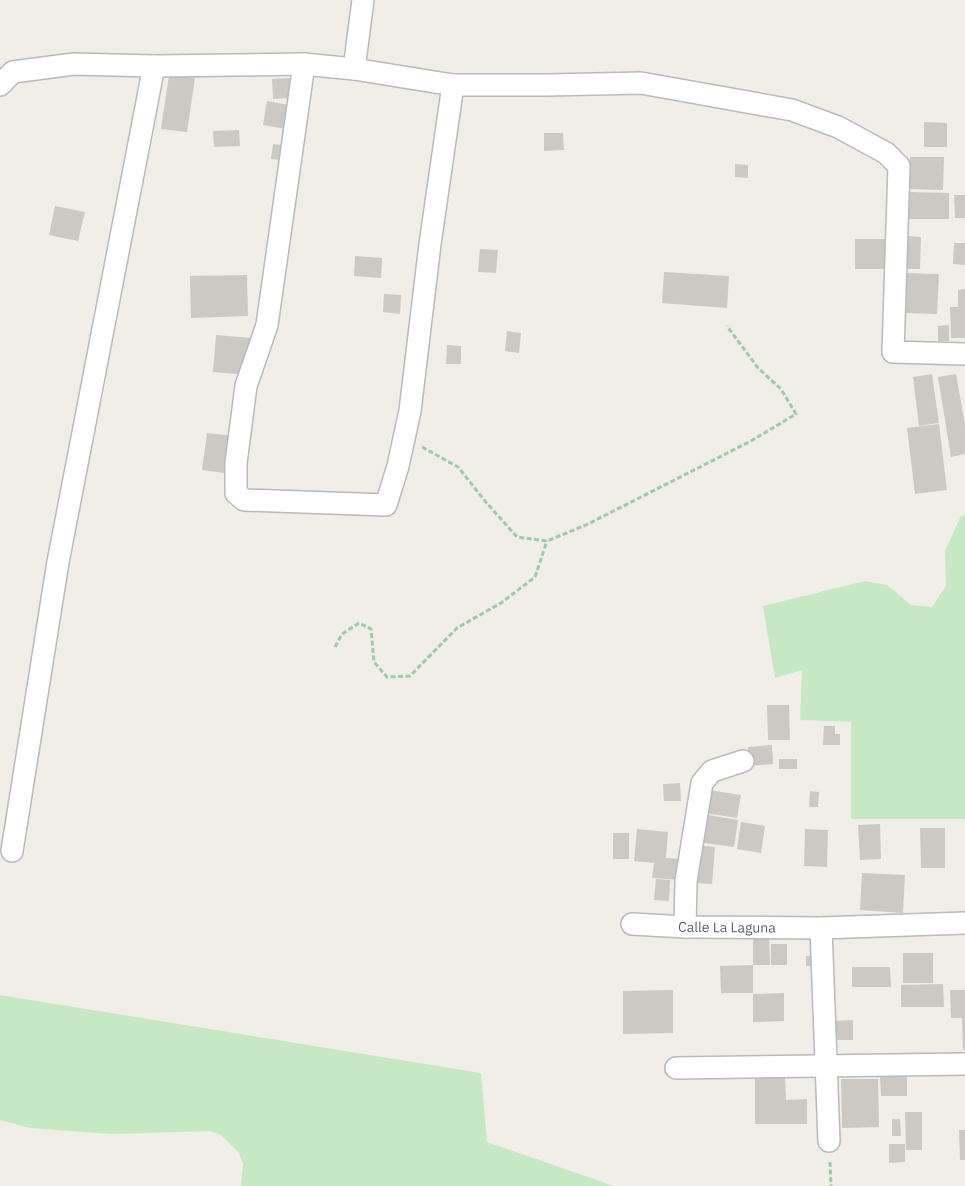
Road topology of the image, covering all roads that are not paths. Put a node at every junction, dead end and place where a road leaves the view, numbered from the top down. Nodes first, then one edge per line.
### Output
1 (363, 0) edge
2 (304, 64) junction
3 (154, 66) junction
4 (354, 69) junction
5 (0, 85) edge
6 (453, 85) junction
7 (965, 354) edge
8 (743, 761) dead end
9 (12, 851) dead end
10 (965, 922) edge
11 (632, 924) dead end
12 (685, 927) junction
13 (821, 928) junction
14 (965, 1064) edge
15 (826, 1067) junction
16 (676, 1068) dead end
17 (829, 1141) dead end

1 - 4 street
2 - 3 street
2 - 4 street
2 - 6 street
3 - 5 street
3 - 9 street
4 - 6 street
6 - 7 street
8 - 12 street
10 - 13 street, Calle La Laguna
11 - 12 street, Calle La Laguna
12 - 13 street, Calle La Laguna
13 - 15 street
14 - 15 street
15 - 16 street
15 - 17 street

